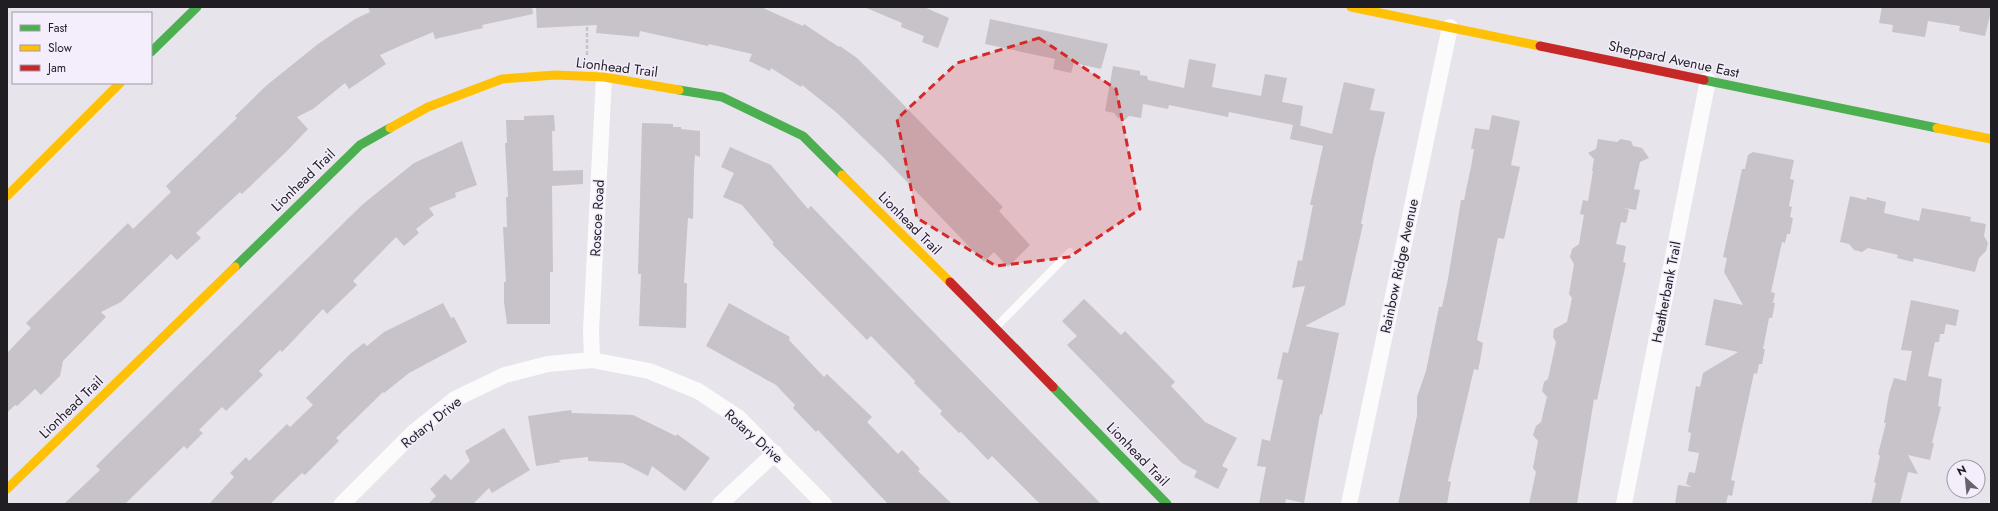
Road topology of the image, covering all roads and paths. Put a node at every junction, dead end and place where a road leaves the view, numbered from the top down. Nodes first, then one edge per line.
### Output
1 (197, 7) edge
2 (588, 7) edge
3 (1351, 7) edge
4 (1450, 27) junction
5 (152, 51) edge
6 (587, 76) junction
7 (604, 77) junction
8 (1708, 80) junction
9 (119, 84) edge
10 (1991, 138) edge
11 (7, 196) edge
12 (1070, 252) dead end
13 (995, 327) junction
14 (592, 360) junction
15 (774, 453) junction
16 (7, 489) edge
17 (342, 504) edge
18 (720, 504) edge
19 (824, 504) edge
20 (1167, 504) edge
21 (1349, 504) edge
22 (1624, 504) edge

1 - 5 street
2 - 6 path
3 - 4 street, Sheppard Avenue East
4 - 8 street, Sheppard Avenue East
4 - 21 street, Rainbow Ridge Avenue
6 - 7 street, Lionhead Trail
6 - 16 street, Lionhead Trail
7 - 13 street, Lionhead Trail
7 - 14 street, Roscoe Road
8 - 10 street, Sheppard Avenue East
8 - 22 street, Heatherbank Trail
9 - 11 street
12 - 13 lane
13 - 20 street, Lionhead Trail
14 - 15 street, Rotary Drive
14 - 17 street, Rotary Drive
15 - 18 street
15 - 19 street, Rotary Drive

